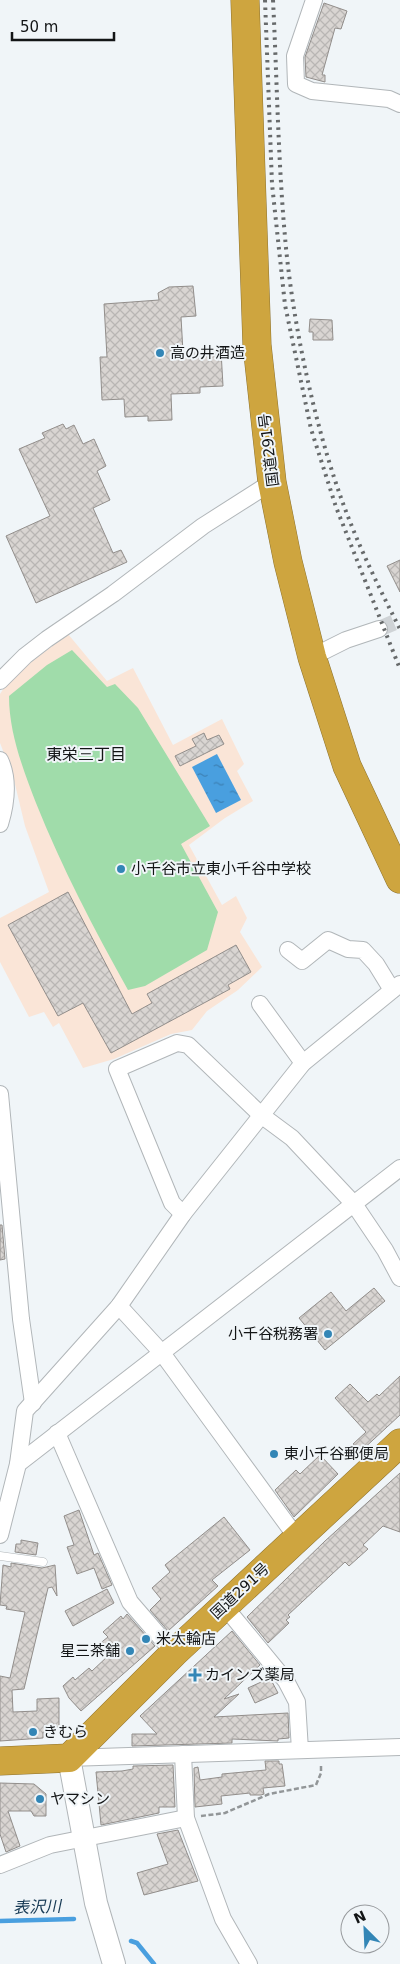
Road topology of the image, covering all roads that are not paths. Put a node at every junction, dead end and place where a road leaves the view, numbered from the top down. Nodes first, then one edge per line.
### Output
1 (245, 0) edge
2 (314, 0) edge
3 (400, 104) edge
4 (272, 482) junction
5 (379, 629) tunnel mouth
6 (312, 657) junction
7 (0, 681) edge
8 (0, 760) edge
9 (0, 824) edge
10 (400, 879) edge
11 (288, 950) dead end
12 (396, 987) edge
13 (260, 1004) dead end
14 (303, 1063) junction
15 (0, 1094) edge
16 (261, 1115) junction
17 (400, 1168) edge
18 (354, 1204) junction
19 (183, 1214) junction
20 (400, 1278) edge
21 (119, 1306) junction
22 (162, 1353) junction
23 (33, 1403) junction
24 (57, 1433) junction
25 (400, 1443) edge
26 (18, 1464) junction
27 (0, 1534) edge
28 (297, 1538) junction
29 (0, 1556) edge
30 (43, 1562) dead end
31 (224, 1606) junction
32 (174, 1653) junction
33 (400, 1747) edge
34 (300, 1750) junction
35 (183, 1754) junction
36 (69, 1758) junction
37 (0, 1761) edge
38 (186, 1818) junction
39 (83, 1839) junction
40 (0, 1864) edge
41 (114, 1964) edge
42 (249, 1964) edge

1 - 4 highway, 国道291号
2 - 3 street
4 - 6 highway, 国道291号
4 - 7 street
5 - 6 street
6 - 10 highway, 国道291号
8 - 9 street
11 - 12 street
12 - 14 street
13 - 14 street
14 - 16 street
15 - 23 street
16 - 18 street
16 - 19 street
16 - 19 street
17 - 18 street
18 - 20 street
18 - 22 street
19 - 21 street
21 - 22 street
21 - 23 street
22 - 24 street
22 - 28 street
23 - 26 street
24 - 26 street
24 - 32 street
25 - 28 highway, 国道291号
26 - 27 street
28 - 31 highway, 国道291号
29 - 30 lane
31 - 32 highway, 国道291号
31 - 34 street
32 - 36 highway, 国道291号
33 - 34 street
34 - 35 street
35 - 36 street
35 - 38 street
36 - 37 highway
36 - 39 street
38 - 39 street
38 - 42 street
39 - 40 street
39 - 41 street

